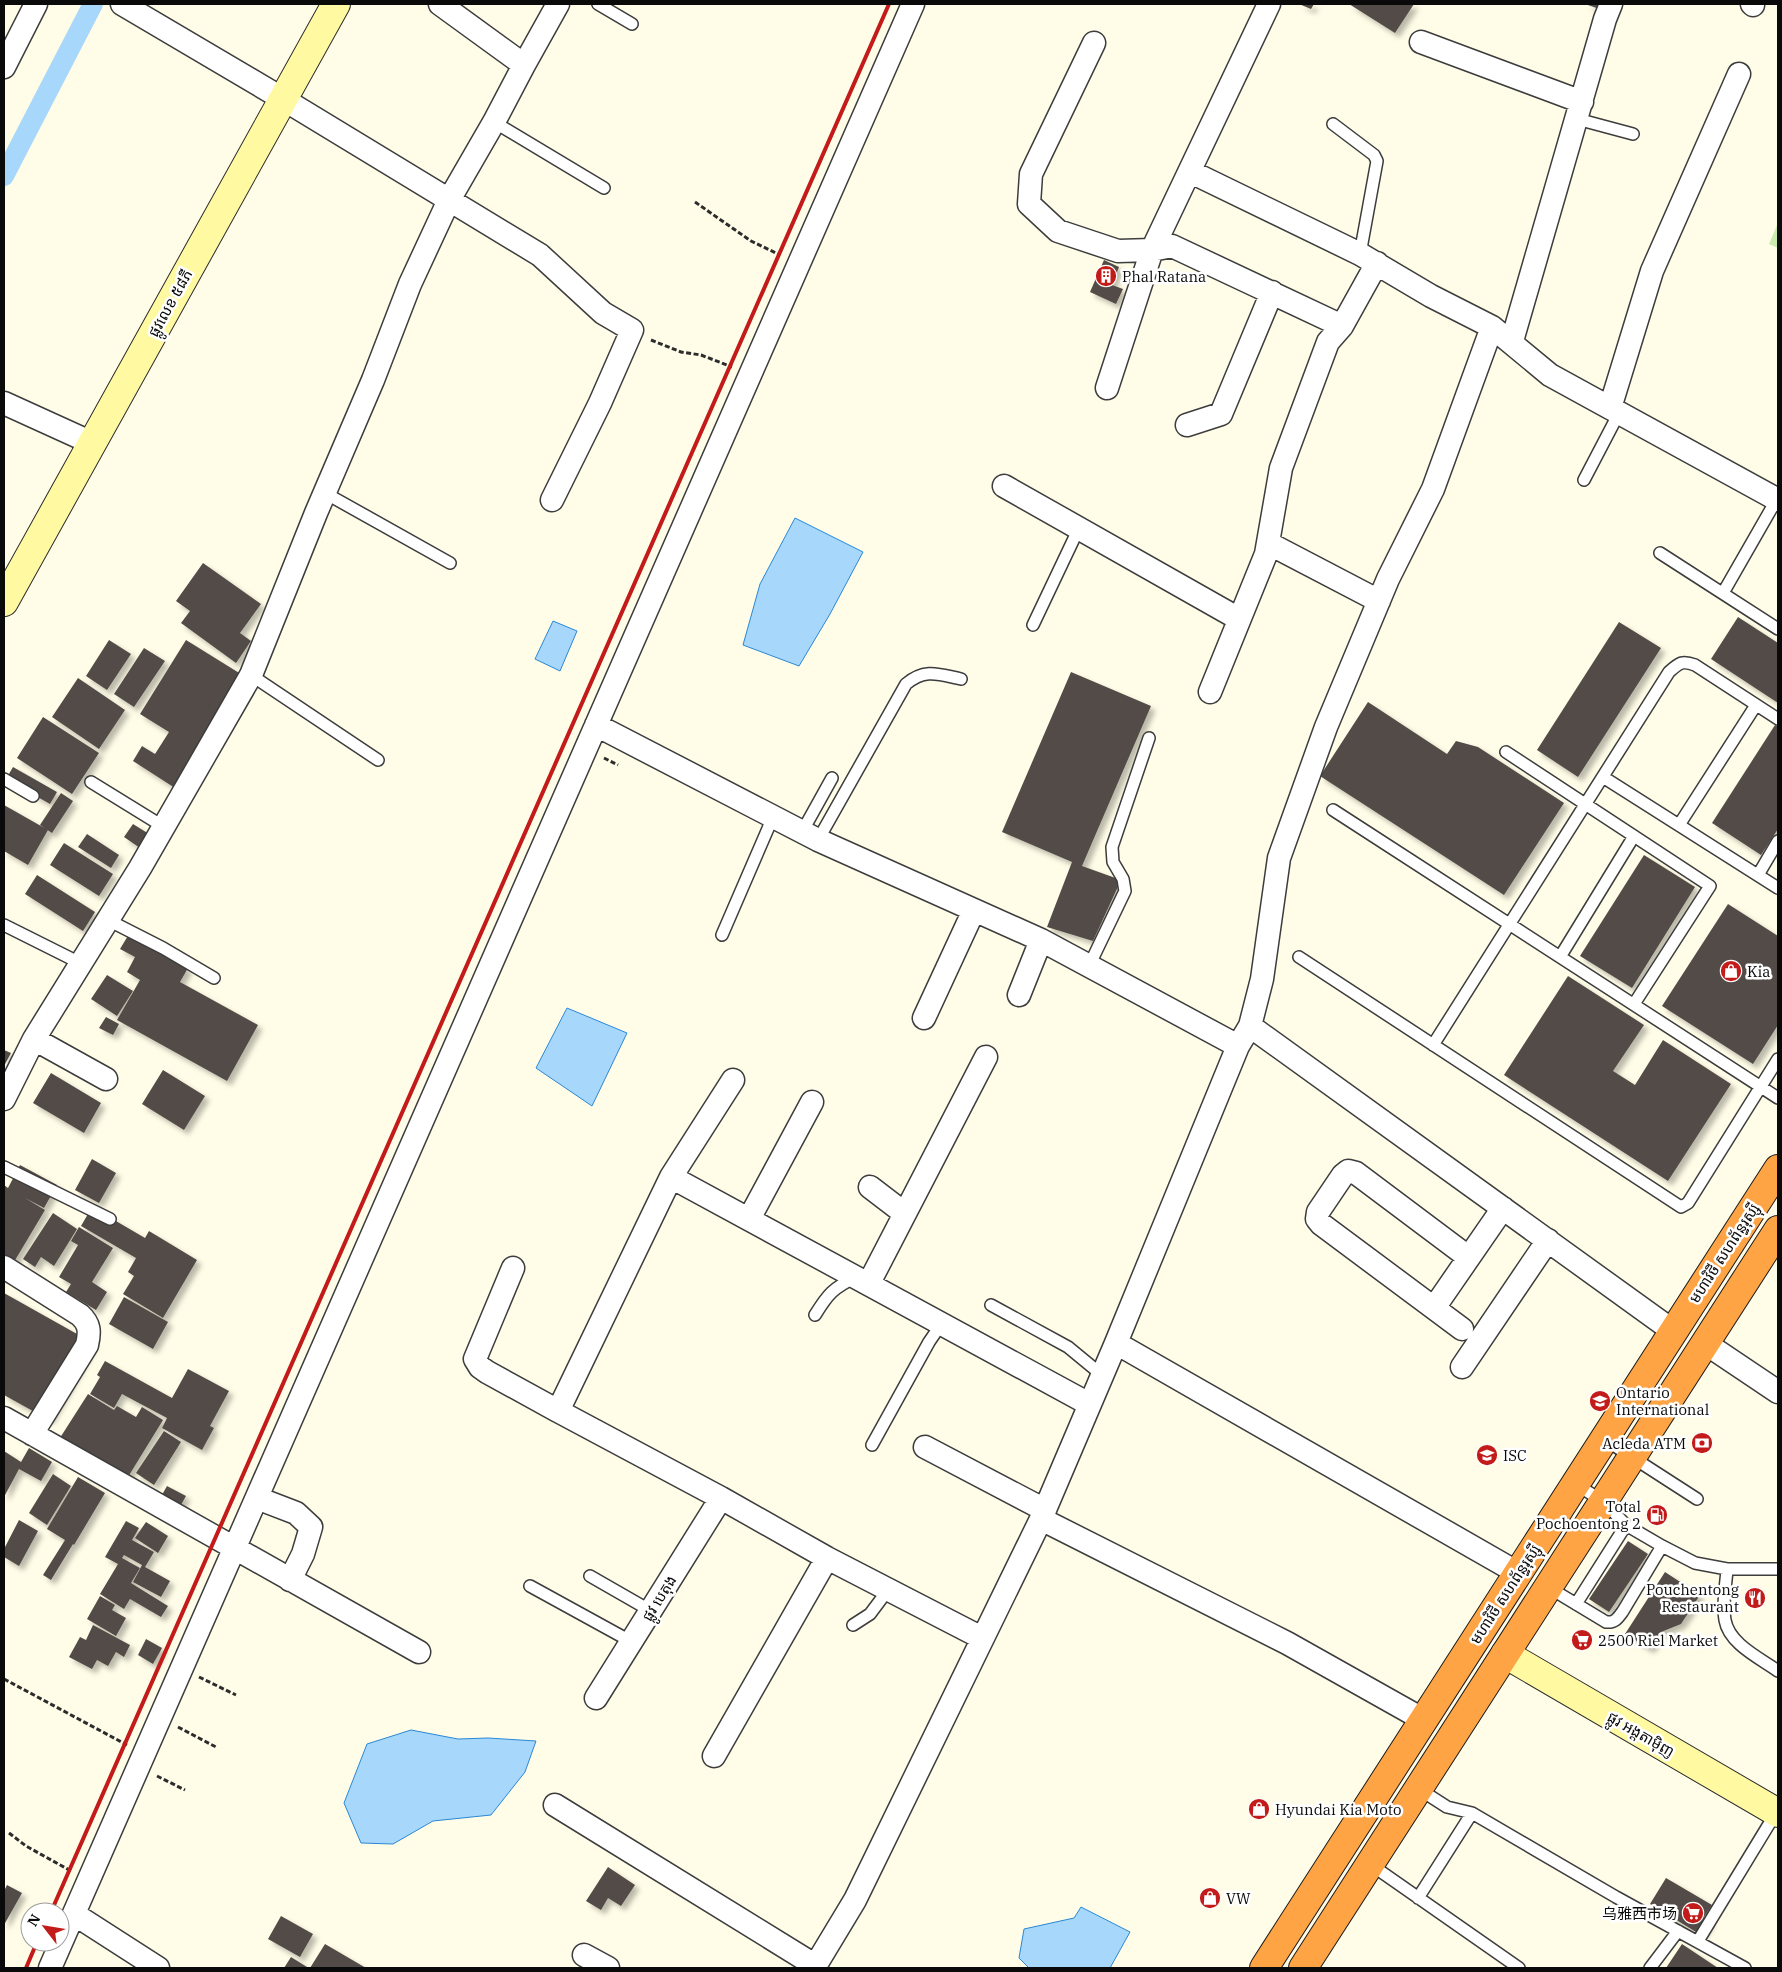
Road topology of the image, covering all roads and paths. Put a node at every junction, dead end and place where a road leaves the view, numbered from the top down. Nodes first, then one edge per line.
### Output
1 (36, 4) edge
2 (122, 4) edge
3 (336, 4) edge
4 (440, 4) edge
5 (558, 4) edge
6 (598, 4) edge
7 (913, 4) edge
8 (1269, 4) edge
9 (1611, 4) edge
10 (632, 24) dead end
11 (11, 36) edge
12 (1421, 42) dead end
13 (1094, 43) dead end
14 (524, 64) junction
15 (4, 67) edge
16 (1739, 74) dead end
17 (283, 98) junction
18 (1580, 110) junction
19 (494, 122) junction
20 (1332, 124) dead end
21 (1633, 134) dead end
22 (1190, 172) junction
23 (604, 188) dead end
24 (449, 200) junction
25 (694, 202) dead end
26 (1152, 250) junction
27 (1368, 259) junction
28 (798, 264) junction
29 (1272, 292) junction
30 (1342, 326) junction
31 (1492, 327) junction
32 (632, 330) junction
33 (1512, 341) junction
34 (750, 374) junction
35 (1107, 388) dead end
36 (4, 403) edge
37 (1615, 410) junction
38 (1187, 425) dead end
39 (92, 443) junction
40 (1584, 480) dead end
41 (1004, 486) dead end
42 (325, 493) junction
43 (1778, 498) edge
44 (552, 500) dead end
45 (1079, 528) junction
46 (1268, 543) junction
47 (1660, 553) dead end
48 (450, 563) dead end
49 (1723, 594) junction
50 (1379, 601) junction
51 (4, 602) edge
52 (1239, 619) junction
53 (1033, 625) dead end
54 (1778, 629) edge
55 (251, 675) junction
56 (961, 679) dead end
57 (1210, 692) dead end
58 (1756, 705) junction
59 (1778, 719) edge
60 (596, 725) junction
61 (1149, 738) dead end
62 (1506, 752) dead end
63 (378, 760) dead end
64 (1603, 777) junction
65 (832, 778) dead end
66 (4, 779) edge
67 (91, 782) dead end
68 (33, 796) dead end
69 (1586, 805) junction
70 (1333, 810) dead end
71 (773, 817) junction
72 (1679, 825) junction
73 (164, 826) junction
74 (810, 836) junction
75 (1634, 836) junction
76 (1778, 842) edge
77 (1758, 875) junction
78 (1778, 888) edge
79 (974, 910) junction
80 (108, 920) junction
81 (1510, 924) junction
82 (4, 926) edge
83 (722, 935) dead end
84 (1041, 940) junction
85 (1299, 957) dead end
86 (1560, 957) junction
87 (80, 963) junction
88 (1089, 966) junction
89 (214, 978) dead end
90 (1019, 995) dead end
91 (1634, 1004) junction
92 (924, 1018) dead end
93 (1250, 1026) junction
94 (34, 1039) junction
95 (1433, 1045) junction
96 (1238, 1046) junction
97 (986, 1057) dead end
98 (1778, 1060) edge
99 (106, 1079) dead end
100 (733, 1080) dead end
101 (1761, 1087) junction
102 (1778, 1098) edge
103 (4, 1099) edge
104 (812, 1102) dead end
105 (4, 1167) edge
106 (1778, 1169) edge
107 (671, 1178) junction
108 (870, 1187) dead end
109 (1503, 1208) junction
110 (904, 1213) junction
111 (110, 1219) dead end
112 (748, 1219) junction
113 (1778, 1230) edge
114 (1548, 1240) junction
115 (1468, 1257) junction
116 (4, 1266) edge
117 (513, 1268) dead end
118 (862, 1280) junction
119 (991, 1305) dead end
120 (1434, 1308) junction
121 (815, 1315) dead end
122 (942, 1323) junction
123 (1462, 1329) dead end
124 (1674, 1331) junction
125 (1705, 1343) junction
126 (1116, 1344) junction
127 (1462, 1367) dead end
128 (1102, 1375) junction
129 (1778, 1392) edge
130 (1090, 1404) junction
131 (558, 1411) junction
132 (4, 1418) edge
133 (32, 1434) junction
134 (1604, 1439) junction
135 (872, 1445) dead end
136 (926, 1447) dead end
137 (1632, 1457) junction
138 (1576, 1484) junction
139 (257, 1498) junction
140 (721, 1498) junction
141 (1697, 1499) dead end
142 (1603, 1501) junction
143 (1043, 1514) junction
144 (1626, 1525) junction
145 (1662, 1546) junction
146 (235, 1549) junction
147 (827, 1558) junction
148 (1726, 1568) junction
149 (1778, 1569) edge
150 (1518, 1573) junction
151 (590, 1576) dead end
152 (290, 1580) junction
153 (530, 1586) dead end
154 (1548, 1587) junction
155 (888, 1590) junction
156 (1576, 1604) junction
157 (651, 1611) junction
158 (853, 1625) dead end
159 (982, 1638) junction
160 (632, 1642) junction
161 (419, 1652) dead end
162 (1505, 1654) junction
163 (181, 1670) junction
164 (1778, 1671) edge
165 (4, 1679) edge
166 (236, 1695) dead end
167 (596, 1698) dead end
168 (160, 1717) junction
169 (1424, 1720) junction
170 (216, 1747) dead end
171 (714, 1756) dead end
172 (141, 1760) junction
173 (1418, 1788) junction
174 (185, 1790) dead end
175 (555, 1806) dead end
176 (1778, 1812) edge
177 (1472, 1813) junction
178 (9, 1833) dead end
179 (1343, 1846) junction
180 (1370, 1864) junction
181 (89, 1881) junction
182 (1418, 1898) junction
183 (74, 1914) junction
184 (1678, 1931) junction
185 (1698, 1941) junction
186 (584, 1955) dead end
187 (815, 1967) edge
188 (50, 1968) edge
189 (158, 1968) edge
190 (608, 1968) edge
191 (1264, 1968) edge
192 (1302, 1968) edge
193 (1519, 1968) edge
194 (1650, 1968) edge
195 (1745, 1968) edge

1 - 11 street
2 - 17 street
3 - 17 street, ផ្លូវលេខ ៥៨ភី
4 - 14 street
5 - 14 street
6 - 10 lane
7 - 28 street
8 - 22 street
9 - 18 street
11 - 15 street
12 - 18 street
13 - 26 street
14 - 19 street
16 - 37 street
17 - 24 street
17 - 39 street, ផ្លូវលេខ ៥៨ភី
18 - 21 lane
18 - 33 street
19 - 23 lane
19 - 24 street
20 - 27 lane
22 - 26 street
22 - 27 street
24 - 32 street
24 - 42 street
25 - 28 path
26 - 29 street
26 - 35 street
27 - 30 street
27 - 31 street
28 - 34 street
29 - 30 street
29 - 38 street
30 - 46 street
31 - 33 street
31 - 50 street
32 - 34 path
32 - 44 street
33 - 37 street
34 - 60 street
36 - 39 street
37 - 40 lane
37 - 43 street
39 - 51 street, ផ្លូវលេខ ៥៨ភី
41 - 45 street
42 - 48 lane
42 - 55 street
43 - 49 lane
45 - 52 street
45 - 53 lane
46 - 50 street
46 - 52 street
47 - 49 lane
49 - 54 lane
50 - 93 street
52 - 57 street
55 - 63 lane
55 - 73 street
56 - 74 lane
58 - 59 lane
58 - 64 lane
58 - 72 lane
60 - 71 street
60 - 139 street
61 - 88 lane
62 - 69 lane
64 - 69 lane
64 - 72 lane
65 - 74 lane
66 - 68 lane
67 - 73 lane
69 - 75 lane
69 - 81 lane
70 - 81 lane
71 - 74 street
71 - 83 lane
72 - 77 lane
73 - 80 street
74 - 79 street
75 - 86 lane
75 - 91 lane
76 - 77 lane
77 - 78 lane
79 - 84 street
79 - 92 street
80 - 87 street
80 - 89 lane
81 - 86 lane
81 - 95 lane
82 - 87 lane
84 - 88 street
84 - 90 street
85 - 95 lane
86 - 91 lane
87 - 94 street
88 - 96 street
91 - 101 lane
93 - 96 street
93 - 109 street
94 - 99 street
94 - 103 street
95 - 101 lane
96 - 126 street
97 - 110 street
98 - 101 lane
100 - 107 street
101 - 102 lane
104 - 112 street
105 - 111 lane
106 - 124 highway, មហាវិថី សហព័ន្ធរុស្ស៊ី
107 - 112 street
107 - 131 street
108 - 110 street
109 - 114 street
109 - 115 street
110 - 118 street
112 - 118 street
113 - 125 highway
114 - 124 street
114 - 127 street
115 - 120 street
115 - 120 street
116 - 133 street
117 - 131 street
118 - 121 lane
118 - 122 street
119 - 128 lane
120 - 123 street
122 - 130 street
122 - 135 lane
124 - 134 highway, មហាវិថី សហព័ន្ធរុស្ស៊ី
125 - 129 street
125 - 137 highway
126 - 128 street
126 - 150 street
128 - 130 street
130 - 143 street
131 - 140 street
132 - 133 street
133 - 146 street
134 - 137 lane
134 - 138 highway, មហាវិថី សហព័ន្ធរុស្ស៊ី
136 - 143 street
137 - 141 lane
137 - 142 highway
138 - 142 lane
138 - 150 highway, មហាវិថី សហព័ន្ធរុស្ស៊ី
139 - 146 street
139 - 152 street
140 - 147 street
140 - 157 street, ផ្លូវ បេតុង
142 - 144 lane
142 - 154 highway
143 - 159 street
143 - 169 street
144 - 145 lane
144 - 156 lane
145 - 148 lane
145 - 156 lane
146 - 152 street
146 - 163 street
147 - 155 street
147 - 171 street
148 - 149 lane
148 - 164 lane
150 - 169 highway, មហាវិថី សហព័ន្ធរុស្ស៊ី
151 - 157 lane
152 - 161 street
153 - 160 lane
154 - 156 lane
154 - 162 highway
155 - 158 lane
155 - 159 street
157 - 160 street, ផ្លូវ បេតុង
159 - 187 street
160 - 167 street, ផ្លូវ បេតុង
162 - 173 highway
162 - 176 street, ផ្លូវ អង្តតាម៉ិញ
163 - 166 path
163 - 168 street
165 - 172 path
168 - 170 path
168 - 172 street
169 - 179 highway, មហាវិថី សហព័ន្ធរុស្ស៊ី
172 - 174 path
172 - 181 street
173 - 177 lane
173 - 180 highway
175 - 187 street
176 - 185 lane
177 - 182 lane
177 - 184 lane
178 - 181 path
179 - 180 highway
179 - 191 highway, មហាវិថី សហព័ន្ធរុស្ស៊ី
180 - 182 lane
180 - 192 highway
181 - 183 street
182 - 193 lane
183 - 188 street
183 - 189 street
184 - 185 lane
184 - 194 lane
185 - 195 lane
186 - 190 street

